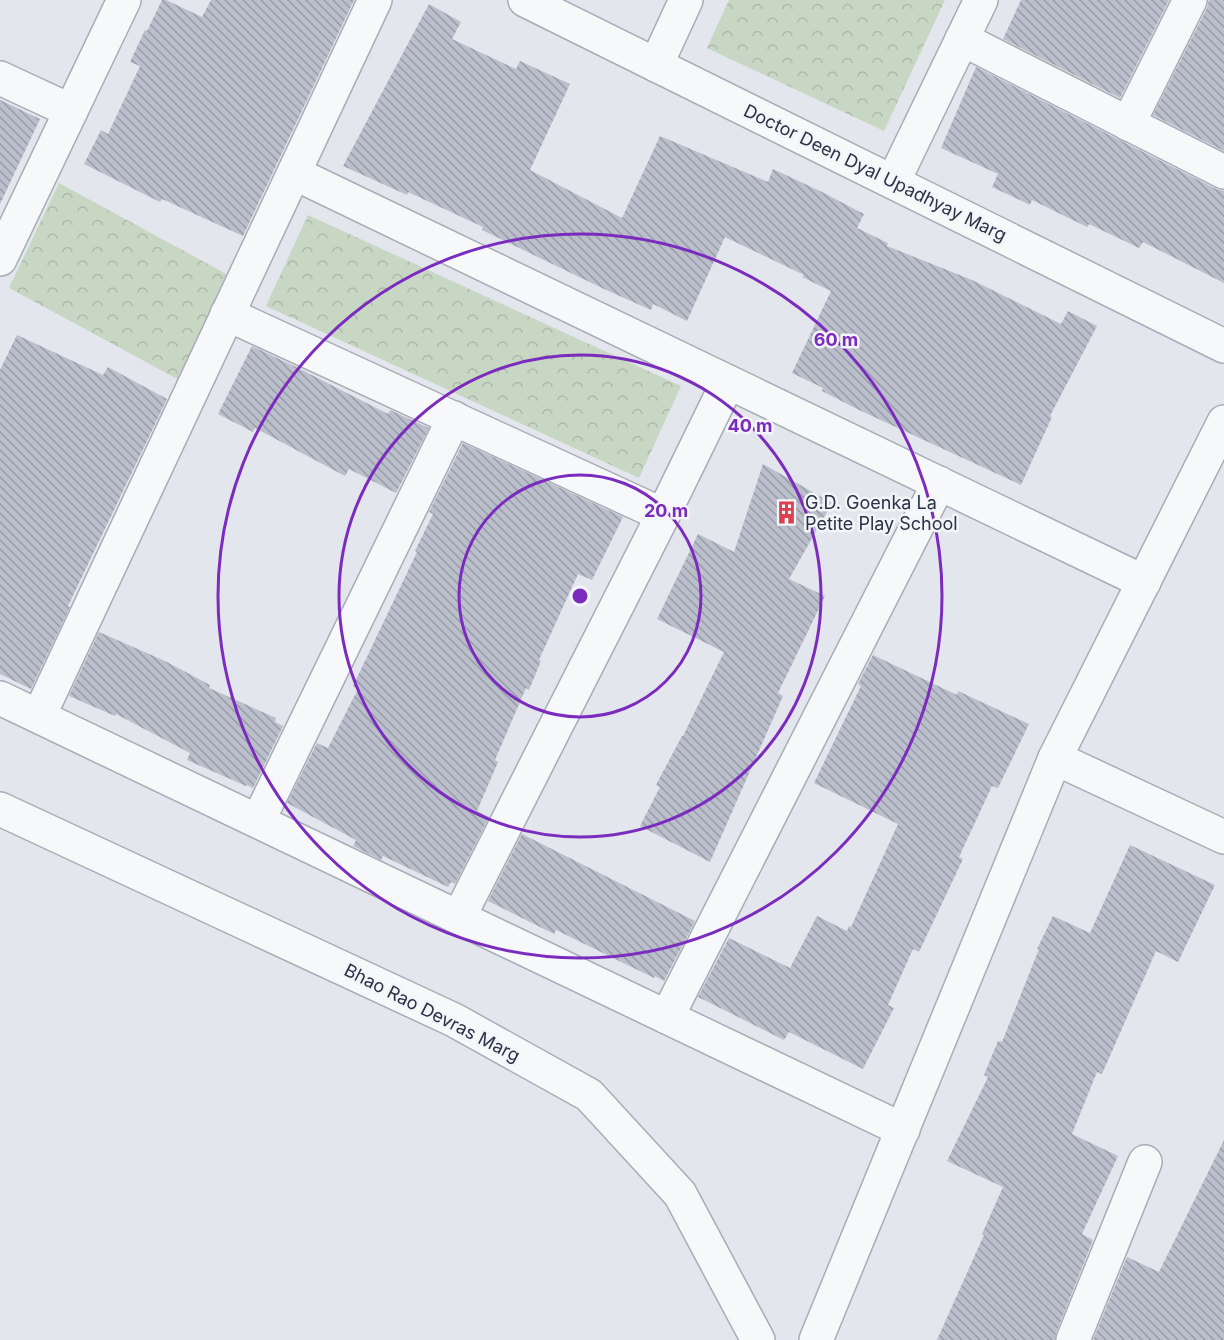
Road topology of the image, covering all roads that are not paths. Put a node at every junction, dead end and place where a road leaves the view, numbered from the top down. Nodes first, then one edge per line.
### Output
1 (124, 0) edge
2 (375, 0) edge
3 (525, 0) edge
4 (686, 0) edge
5 (981, 0) edge
6 (1190, 0) edge
7 (962, 39) junction
8 (656, 65) junction
9 (0, 78) edge
10 (71, 111) junction
11 (1128, 124) junction
12 (1224, 172) edge
13 (294, 173) junction
14 (893, 182) junction
15 (0, 260) edge
16 (227, 314) junction
17 (1224, 346) edge
18 (728, 382) junction
19 (454, 418) junction
20 (1224, 422) edge
21 (939, 483) junction
22 (663, 515) junction
23 (1144, 582) junction
24 (0, 698) edge
25 (39, 716) junction
26 (1055, 758) junction
27 (0, 809) edge
28 (258, 820) junction
29 (1224, 837) edge
30 (459, 917) junction
31 (667, 1017) junction
32 (903, 1130) junction
33 (1145, 1162) dead end
34 (758, 1340) edge
35 (816, 1340) edge
36 (1073, 1340) edge

1 - 10 street
2 - 13 street
3 - 8 street, Doctor Deen Dyal Upadhyay Marg
4 - 8 street
5 - 7 street
6 - 11 street
7 - 11 street
7 - 14 street
8 - 14 street, Doctor Deen Dyal Upadhyay Marg
9 - 10 street
10 - 15 street
11 - 12 street
13 - 16 street
13 - 18 street
14 - 17 street, Doctor Deen Dyal Upadhyay Marg
16 - 19 street
16 - 25 street
18 - 21 street
18 - 22 street
19 - 22 street
19 - 28 street
20 - 23 street
21 - 23 street
21 - 31 street
22 - 30 street
23 - 26 street
24 - 25 street
25 - 28 street
26 - 29 street
26 - 32 street
27 - 34 street, Bhao Rao Devras Marg
28 - 30 street
30 - 31 street
31 - 32 street
32 - 35 street
33 - 36 street

